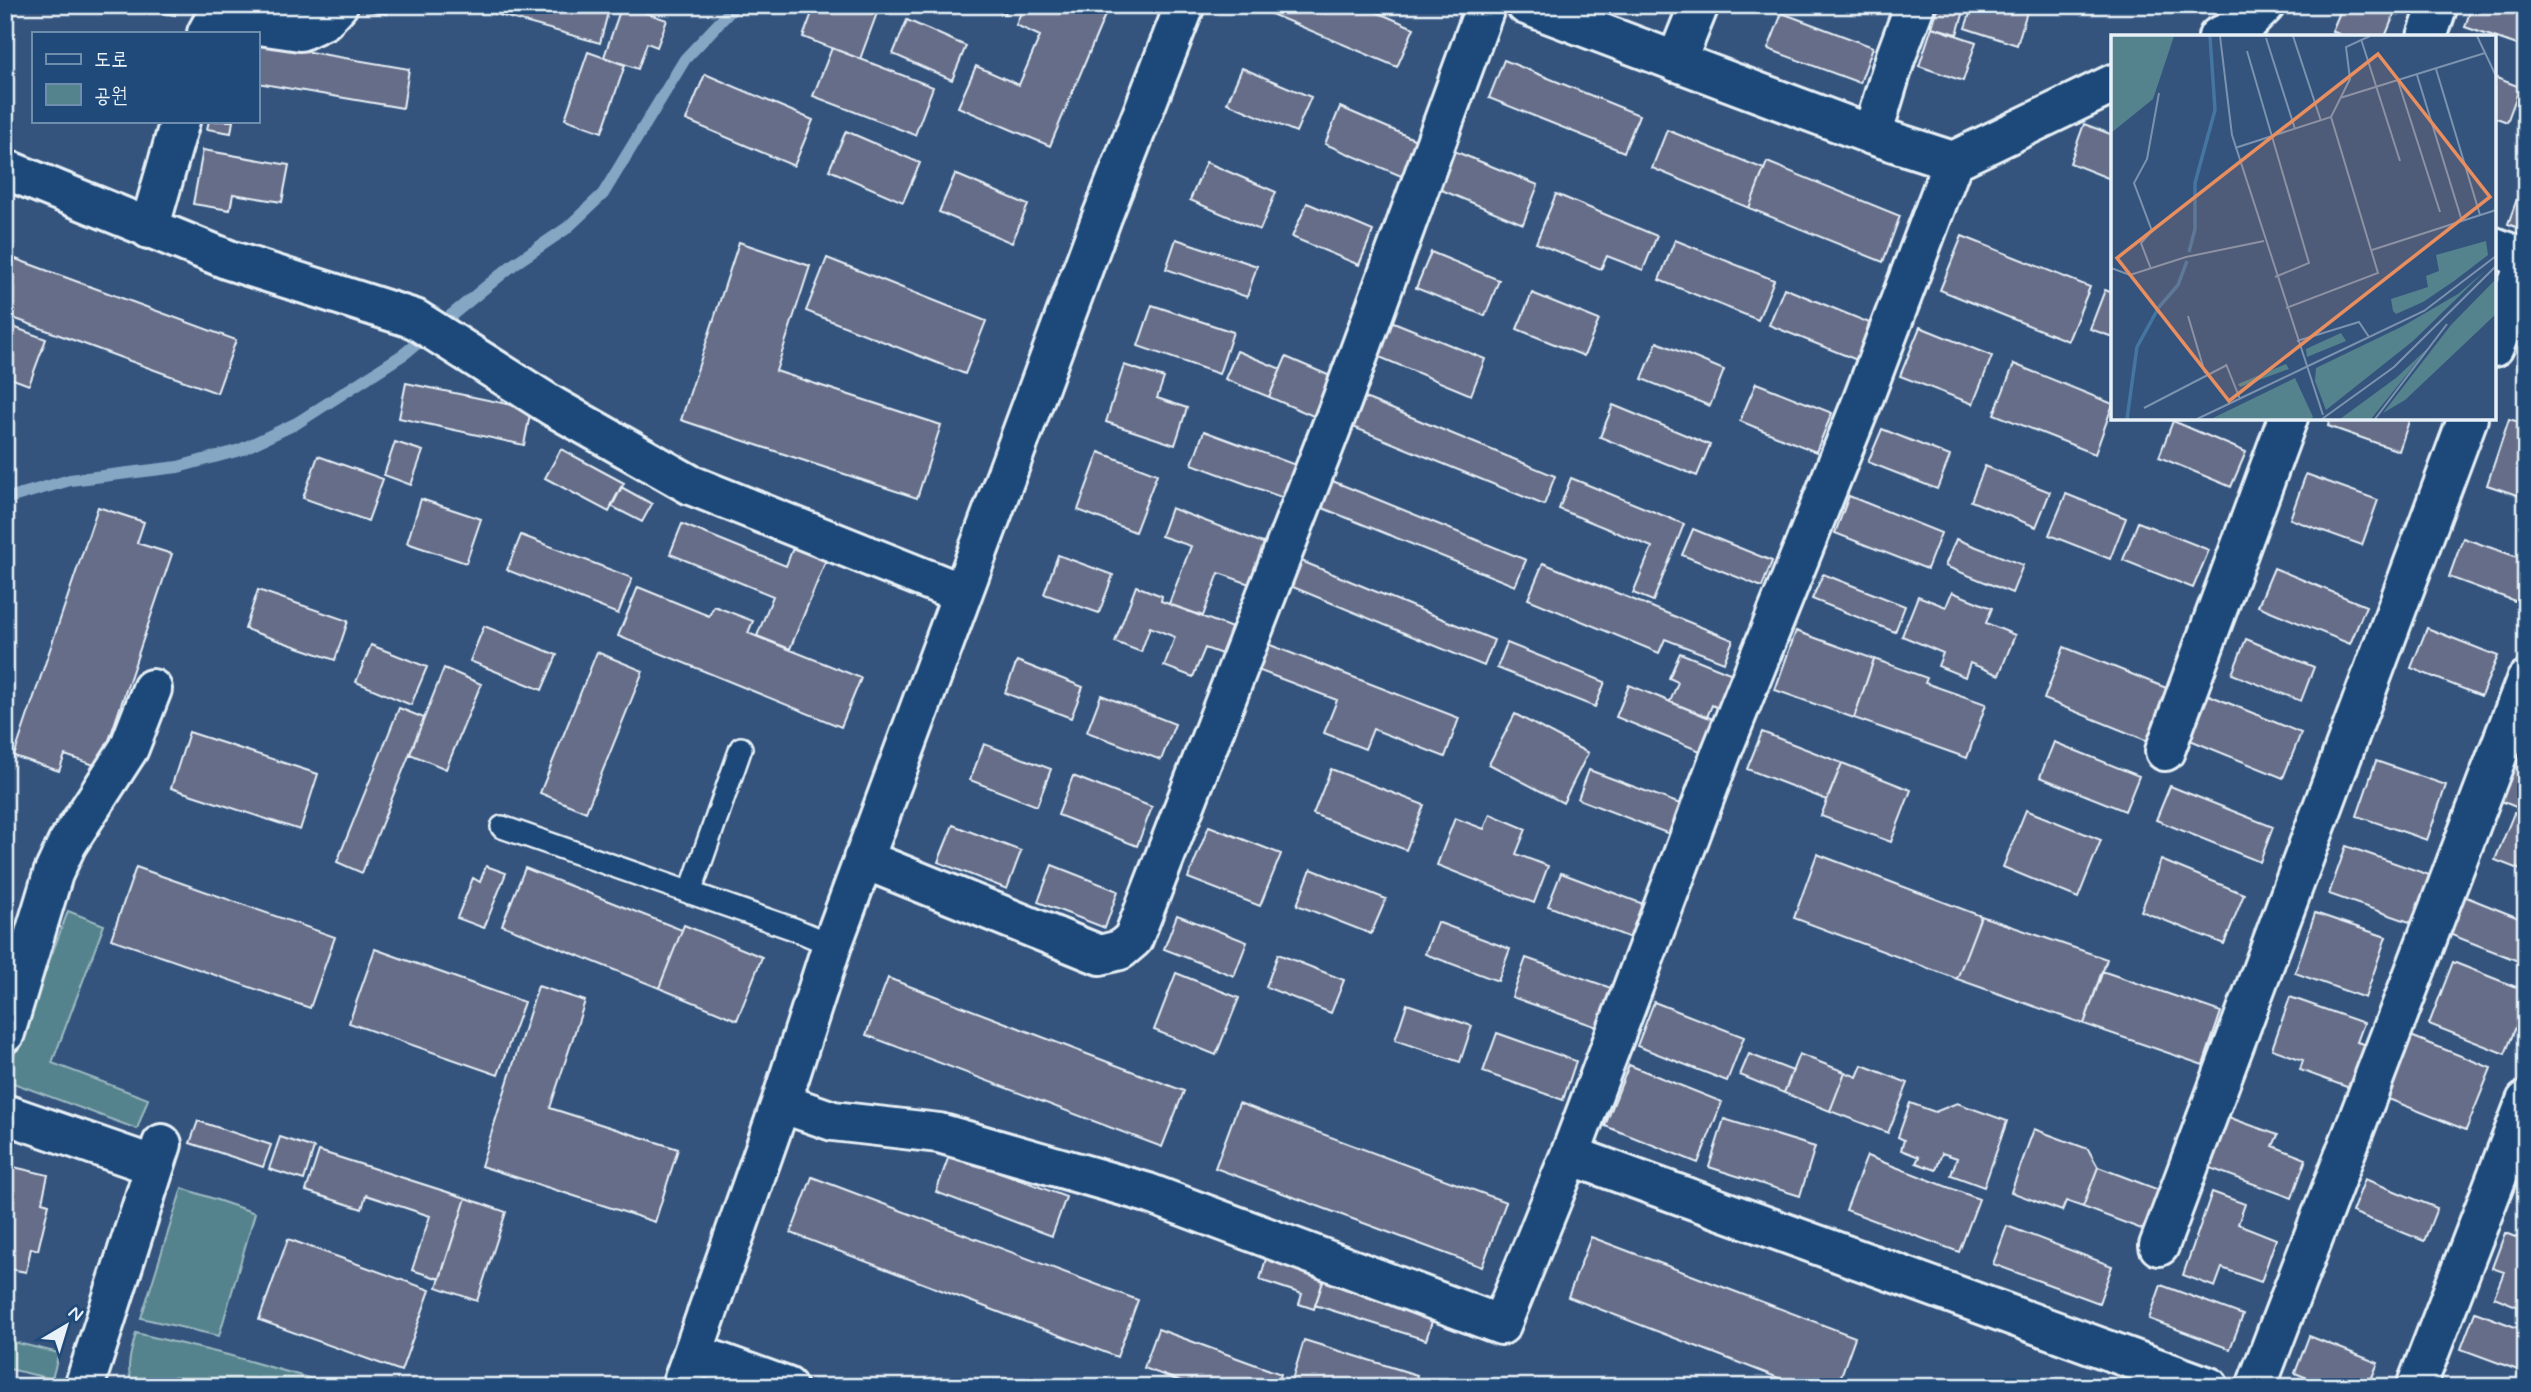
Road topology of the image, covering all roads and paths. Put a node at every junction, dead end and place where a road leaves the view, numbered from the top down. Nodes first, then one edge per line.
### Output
1 (338, 5) edge
2 (1185, 5) edge
3 (1486, 5) edge
4 (1526, 5) edge
5 (1699, 5) edge
6 (1914, 5) edge
7 (2265, 5) edge
8 (2438, 5) edge
9 (208, 32) edge
10 (2222, 35) edge
11 (2428, 35) edge
12 (1676, 62) junction
13 (2108, 90) edge
14 (180, 122) edge
15 (1872, 135) junction
16 (1953, 160) junction
17 (5, 169) edge
18 (149, 229) junction
19 (2496, 248) edge
20 (2526, 260) edge
21 (2496, 342) edge
22 (2287, 420) edge
23 (2467, 420) edge
24 (961, 593) junction
25 (2526, 680) edge
26 (152, 690) dead end
27 (741, 748) dead end
28 (2165, 751) dead end
29 (502, 827) dead end
30 (863, 859) junction
31 (690, 893) junction
32 (832, 944) junction
33 (5, 1033) edge
34 (2526, 1101) edge
35 (781, 1103) junction
36 (5, 1114) edge
37 (1570, 1155) junction
38 (2159, 1245) dead end
39 (687, 1370) edge
40 (85, 1387) edge
41 (787, 1387) edge
42 (2209, 1387) edge
43 (2256, 1387) edge
44 (2416, 1387) edge

1 - 9 street
2 - 24 street
3 - 30 street
4 - 12 street
5 - 12 street
6 - 15 street
7 - 10 street
8 - 11 street
12 - 15 street
13 - 16 street
14 - 18 street
15 - 16 street
16 - 37 street
17 - 18 street
18 - 24 street
19 - 20 street
20 - 21 street
22 - 28 street
23 - 38 street
24 - 30 street
25 - 43 street
26 - 33 street
27 - 31 lane
29 - 31 lane
30 - 32 street
31 - 32 lane
32 - 35 street
34 - 44 street
35 - 37 street
35 - 39 street
36 - 40 street
37 - 42 street
39 - 41 street

